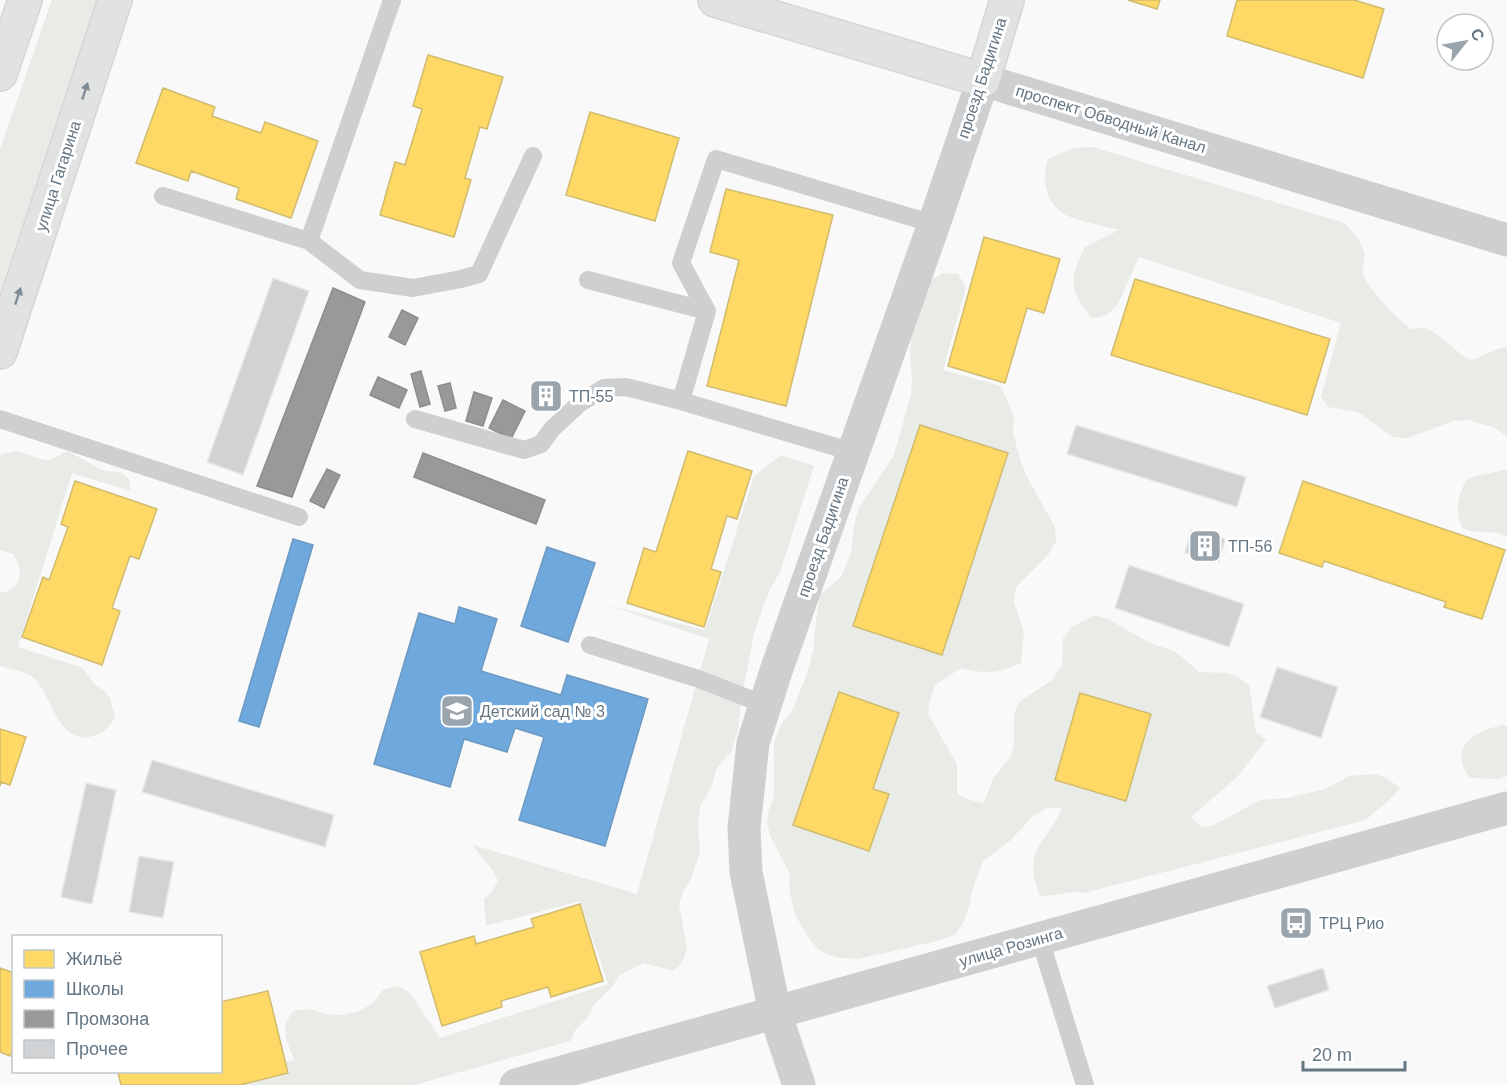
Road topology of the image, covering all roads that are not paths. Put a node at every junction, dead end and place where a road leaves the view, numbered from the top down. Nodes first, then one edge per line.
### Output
1 (25, 0) edge
2 (115, 0) edge
3 (392, 0) edge
4 (715, 0) edge
5 (1007, 0) edge
6 (0, 74) edge
7 (982, 80) junction
8 (533, 156) dead end
9 (163, 196) dead end
10 (934, 224) junction
11 (1507, 240) edge
12 (309, 242) junction
13 (588, 280) dead end
14 (707, 311) junction
15 (0, 352) edge
16 (681, 400) junction
17 (0, 419) edge
18 (415, 419) dead end
19 (853, 452) junction
20 (299, 517) dead end
21 (591, 645) dead end
22 (765, 705) junction
23 (1507, 808) edge
24 (1040, 939) junction
25 (775, 1013) junction
26 (516, 1085) edge
27 (799, 1085) edge
28 (1085, 1085) edge

1 - 6 main road
15 -> 2 main road, улица Гагарина
3 - 12 lane
4 - 7 main road, проспект Обводный Канал
5 - 7 main road, проезд Бадигина
7 - 10 street, проезд Бадигина
7 - 11 street, проспект Обводный Канал
8 - 12 lane
9 - 12 lane
10 - 14 lane
10 - 19 street, проезд Бадигина
13 - 14 lane
14 - 16 lane
16 - 18 lane
16 - 19 lane
17 - 20 lane
19 - 22 street, проезд Бадигина
21 - 22 lane
22 - 25 street, проезд Бадигина
23 - 24 street, улица Розинга
24 - 25 street, улица Розинга
24 - 28 lane
25 - 26 street, улица Розинга
25 - 27 street, проезд Бадигина

